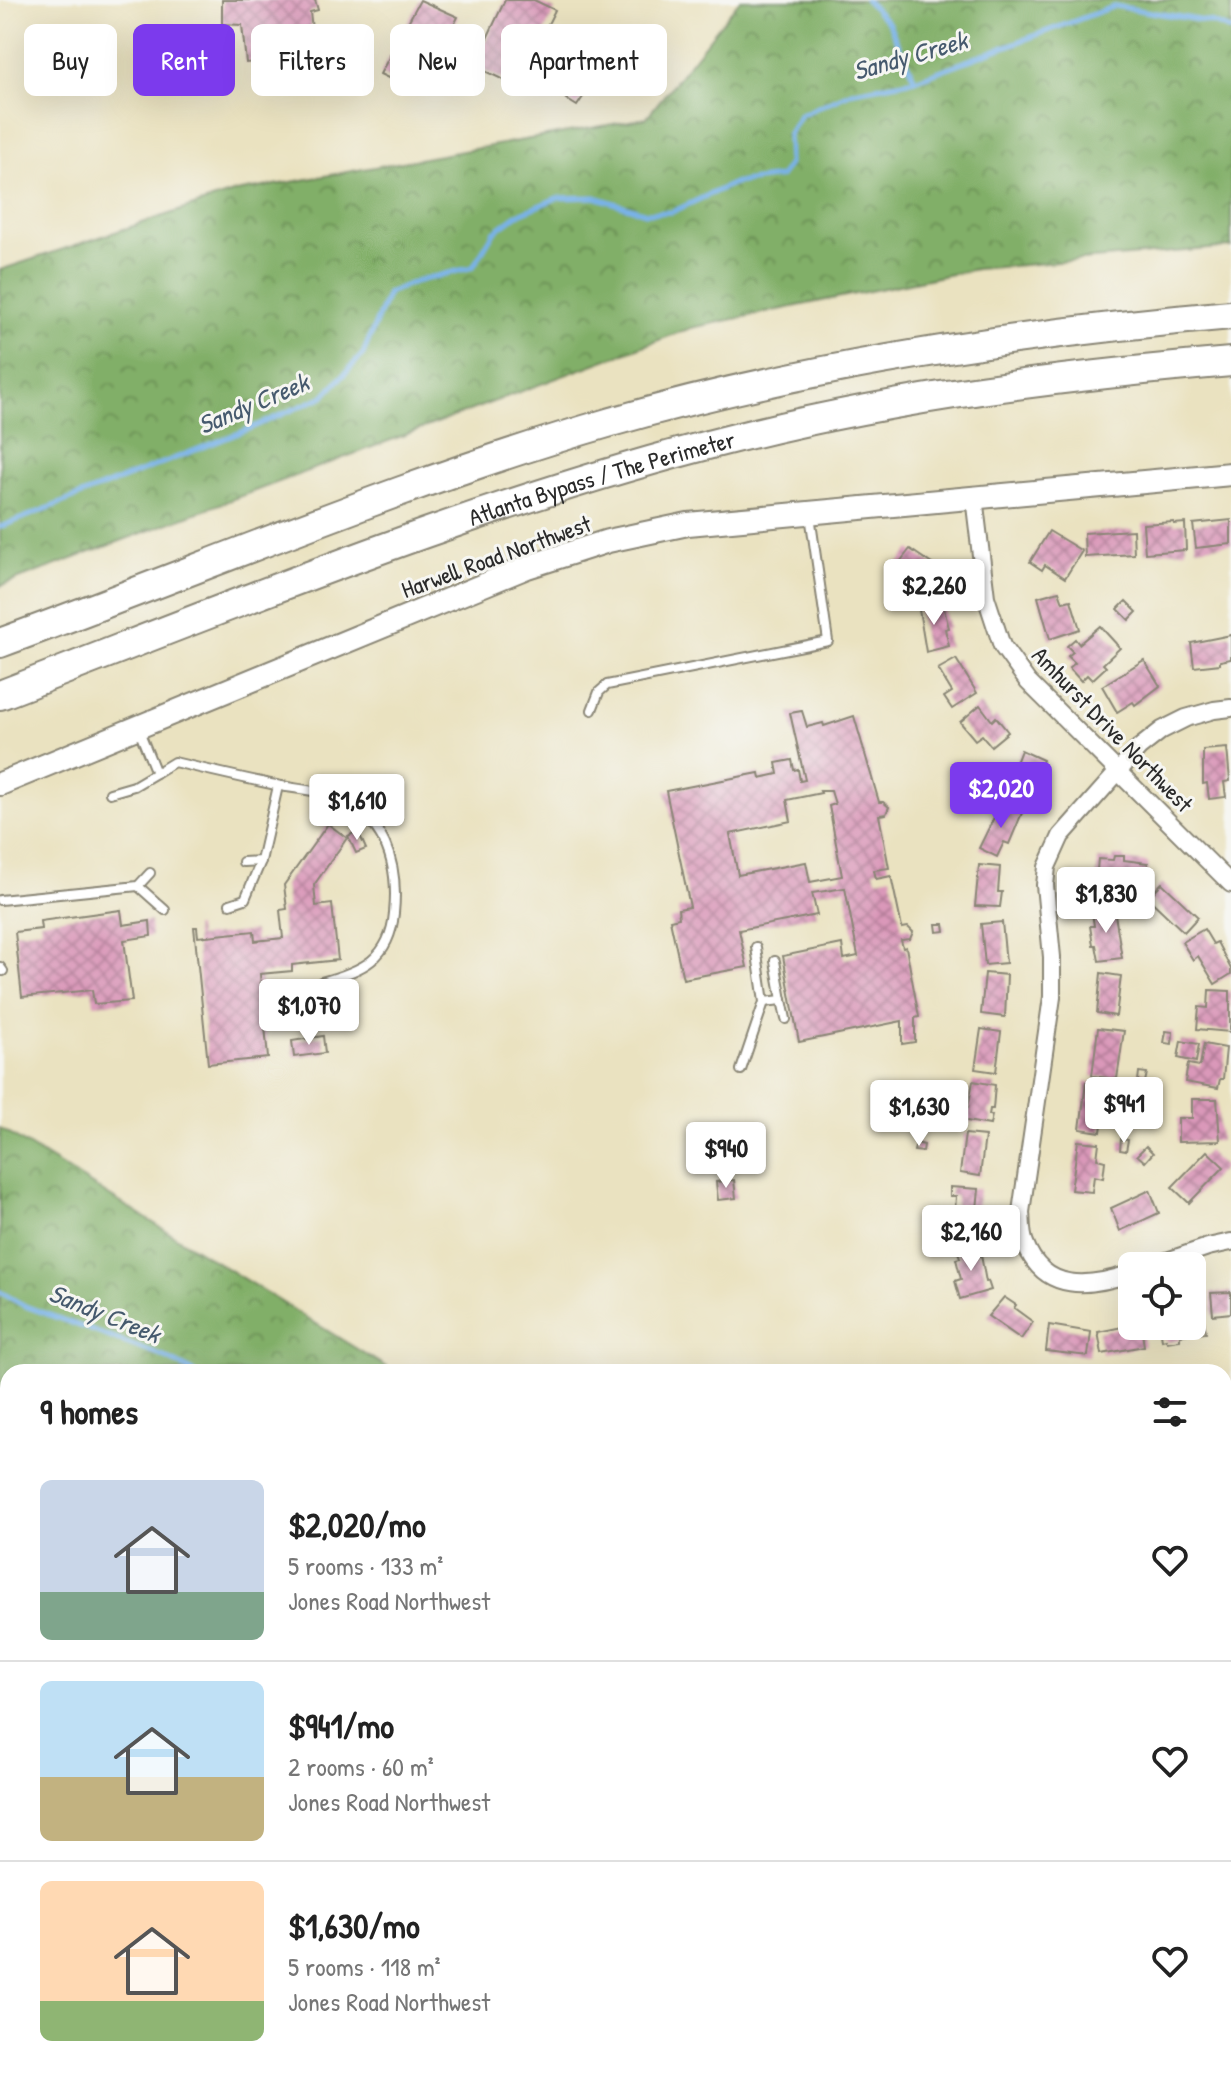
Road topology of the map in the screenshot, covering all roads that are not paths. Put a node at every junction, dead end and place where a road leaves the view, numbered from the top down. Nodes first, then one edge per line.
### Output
1 (1231, 315) edge
2 (1231, 362) edge
3 (1231, 474) edge
4 (974, 497) junction
5 (809, 513) junction
6 (0, 643) edge
7 (0, 695) edge
8 (1231, 708) edge
9 (592, 710) dead end
10 (138, 727) junction
11 (1118, 771) junction
12 (156, 773) junction
13 (0, 784) edge
14 (278, 786) junction
15 (110, 793) dead end
16 (261, 861) junction
17 (243, 862) dead end
18 (150, 873) dead end
19 (1231, 884) edge
20 (138, 886) junction
21 (0, 900) edge
22 (230, 904) dead end
23 (165, 910) dead end
24 (756, 947) dead end
25 (775, 961) dead end
26 (321, 982) dead end
27 (782, 1000) junction
28 (764, 1002) junction
29 (786, 1019) dead end
30 (741, 1070) dead end
31 (1231, 1242) edge
32 (1193, 1252) edge
33 (1118, 1277) edge

1 - 6 highway, Atlanta Bypass / The Perimeter
2 - 7 highway, Atlanta Bypass / The Perimeter
3 - 4 street, Harwell Road Northwest
4 - 5 street, Harwell Road Northwest
4 - 11 street, Amhurst Drive Northwest
5 - 9 lane
5 - 10 street, Harwell Road Northwest
8 - 11 street
10 - 12 lane
10 - 13 street, Harwell Road Northwest
11 - 19 street, Amhurst Drive Northwest
11 - 33 street
12 - 14 lane
12 - 15 lane
14 - 16 lane
14 - 26 lane
16 - 17 lane
16 - 22 lane
18 - 20 lane
20 - 21 lane
20 - 23 lane
24 - 28 lane
25 - 27 lane
27 - 28 lane
27 - 29 lane
28 - 30 lane
31 - 32 street

